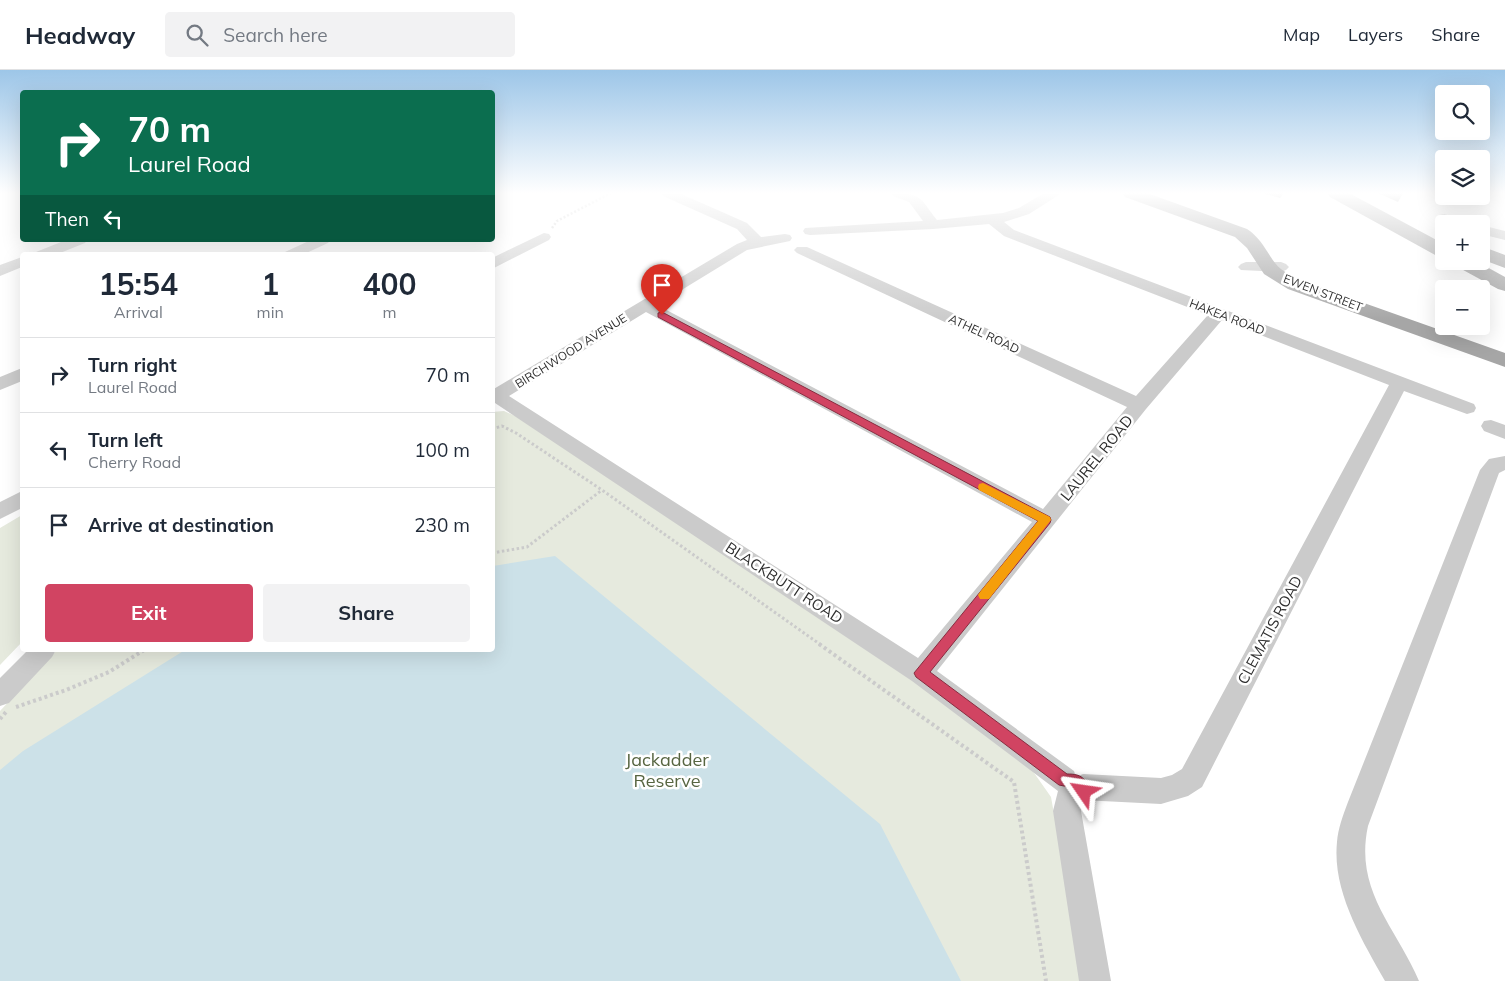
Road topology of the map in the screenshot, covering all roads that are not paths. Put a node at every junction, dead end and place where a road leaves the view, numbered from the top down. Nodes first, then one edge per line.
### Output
1 (751, 236) edge
2 (797, 236) edge
3 (816, 236) edge
4 (836, 236) edge
5 (1016, 236) edge
6 (1245, 236) edge
7 (1256, 236) edge
8 (1414, 236) edge
9 (544, 237) dead end
10 (75, 242) edge
11 (319, 242) edge
12 (757, 242) junction
13 (802, 245) junction
14 (1435, 247) edge
15 (48, 252) edge
16 (297, 252) edge
17 (1490, 256) edge
18 (726, 257) junction
19 (495, 262) edge
20 (1505, 262) edge
21 (20, 263) edge
22 (1490, 263) edge
23 (1246, 267) dead end
24 (1275, 268) junction
25 (1477, 270) edge
26 (0, 271) edge
27 (1505, 271) edge
28 (1505, 286) edge
29 (644, 305) junction
30 (1218, 314) junction
31 (1459, 340) junction
32 (1505, 350) edge
33 (1505, 360) edge
34 (20, 375) edge
35 (1399, 383) junction
36 (0, 384) edge
37 (495, 397) edge
38 (1139, 406) junction
39 (1467, 408) dead end
40 (1505, 463) edge
41 (20, 500) edge
42 (0, 512) edge
43 (1046, 520) junction
44 (42, 652) edge
45 (921, 673) junction
46 (0, 694) edge
47 (1072, 788) junction
48 (1096, 981) edge
49 (1403, 981) edge

1 - 12 street
2 - 13 street, BIRCHWOOD AVENUE
3 - 13 street
4 - 13 street, BIRCHWOOD AVENUE
5 - 30 street, HAKEA ROAD
6 - 24 main road, EWEN STREET
7 - 24 main road, EWEN STREET
8 - 14 main road
9 - 19 street
10 - 15 street
11 - 16 street
12 - 13 street, BIRCHWOOD AVENUE
12 - 18 street, BIRCHWOOD AVENUE
13 - 18 street, BIRCHWOOD AVENUE
13 - 38 street, ATHEL ROAD
17 - 20 main road
18 - 29 street, BIRCHWOOD AVENUE
21 - 26 street
22 - 27 main road
23 - 24 street
24 - 31 main road, EWEN STREET
25 - 28 main road
29 - 37 street, BIRCHWOOD AVENUE
29 - 43 street
30 - 35 street, HAKEA ROAD
30 - 38 street, LAUREL ROAD
31 - 32 main road, EWEN STREET
31 - 33 main road, EWEN STREET
34 - 36 street
35 - 39 street, HAKEA ROAD
35 - 47 street, CLEMATIS ROAD
37 - 45 street, BLACKBUTT ROAD
38 - 43 street, LAUREL ROAD
40 - 49 street
41 - 42 street
43 - 45 street, LAUREL ROAD
44 - 46 street
45 - 47 street, BLACKBUTT ROAD
47 - 48 street

